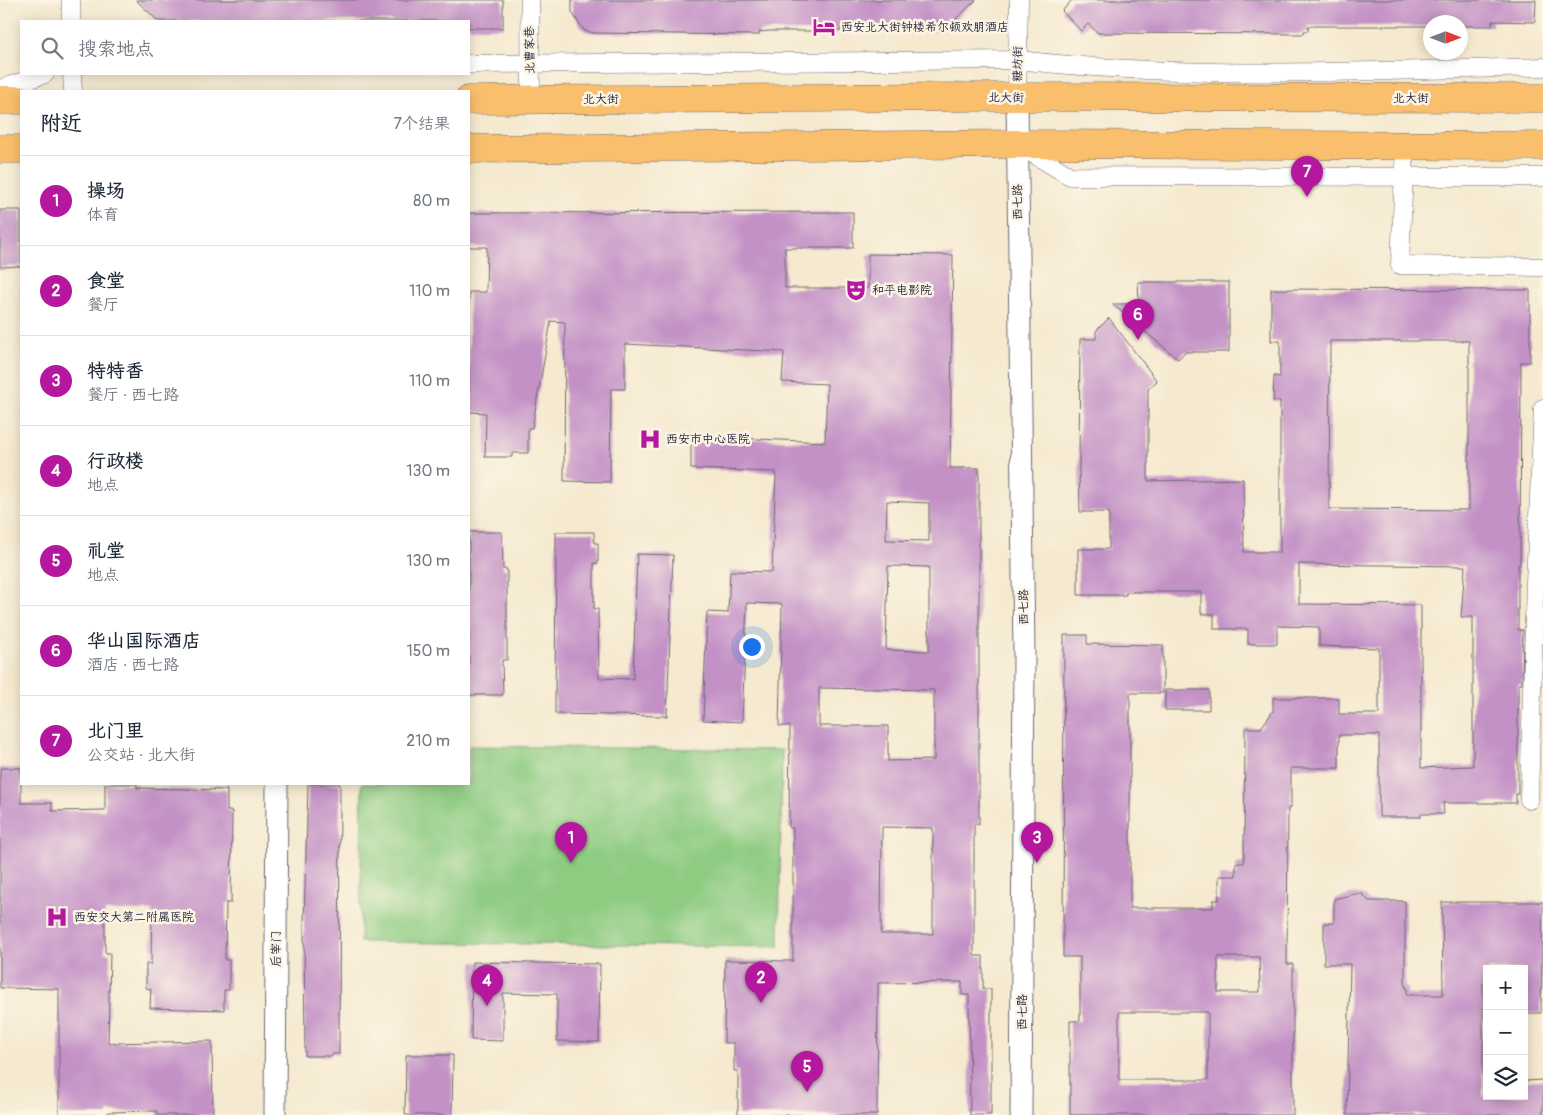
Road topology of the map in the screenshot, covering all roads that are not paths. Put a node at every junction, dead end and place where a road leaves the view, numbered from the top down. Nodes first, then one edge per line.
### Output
1 (71, 0) edge
2 (530, 0) edge
3 (1019, 0) edge
4 (71, 20) edge
5 (1018, 60) junction
6 (470, 64) edge
7 (530, 64) junction
8 (1543, 67) edge
9 (42, 75) edge
10 (72, 75) edge
11 (0, 89) edge
12 (73, 90) edge
13 (1017, 98) junction
14 (1543, 98) edge
15 (0, 100) edge
16 (20, 100) edge
17 (470, 100) edge
18 (531, 100) junction
19 (1018, 144) junction
20 (1405, 146) junction
21 (1543, 146) edge
22 (0, 149) edge
23 (470, 149) edge
24 (20, 150) edge
25 (1543, 177) edge
26 (1404, 178) junction
27 (1543, 267) edge
28 (1543, 408) edge
29 (277, 785) edge
30 (1529, 800) dead end
31 (275, 1115) edge
32 (1021, 1115) edge

1 - 4 street
2 - 7 street, 北曹家巷
3 - 5 street, 糖坊街
5 - 7 street
5 - 8 street
5 - 13 street, 糖坊街
6 - 7 street
7 - 18 street, 北曹家巷
9 - 11 street
10 - 12 street
13 - 14 main road, 北大街
13 - 18 main road, 北大街
13 - 19 street, 西七路
15 - 16 main road
17 - 18 main road, 北大街
19 - 20 main road
19 - 23 main road
19 - 26 street
19 - 32 street, 西七路
20 - 21 main road
20 - 26 street
22 - 24 main road
25 - 26 street
26 - 27 street
28 - 30 street
29 - 31 street, 后宰门

